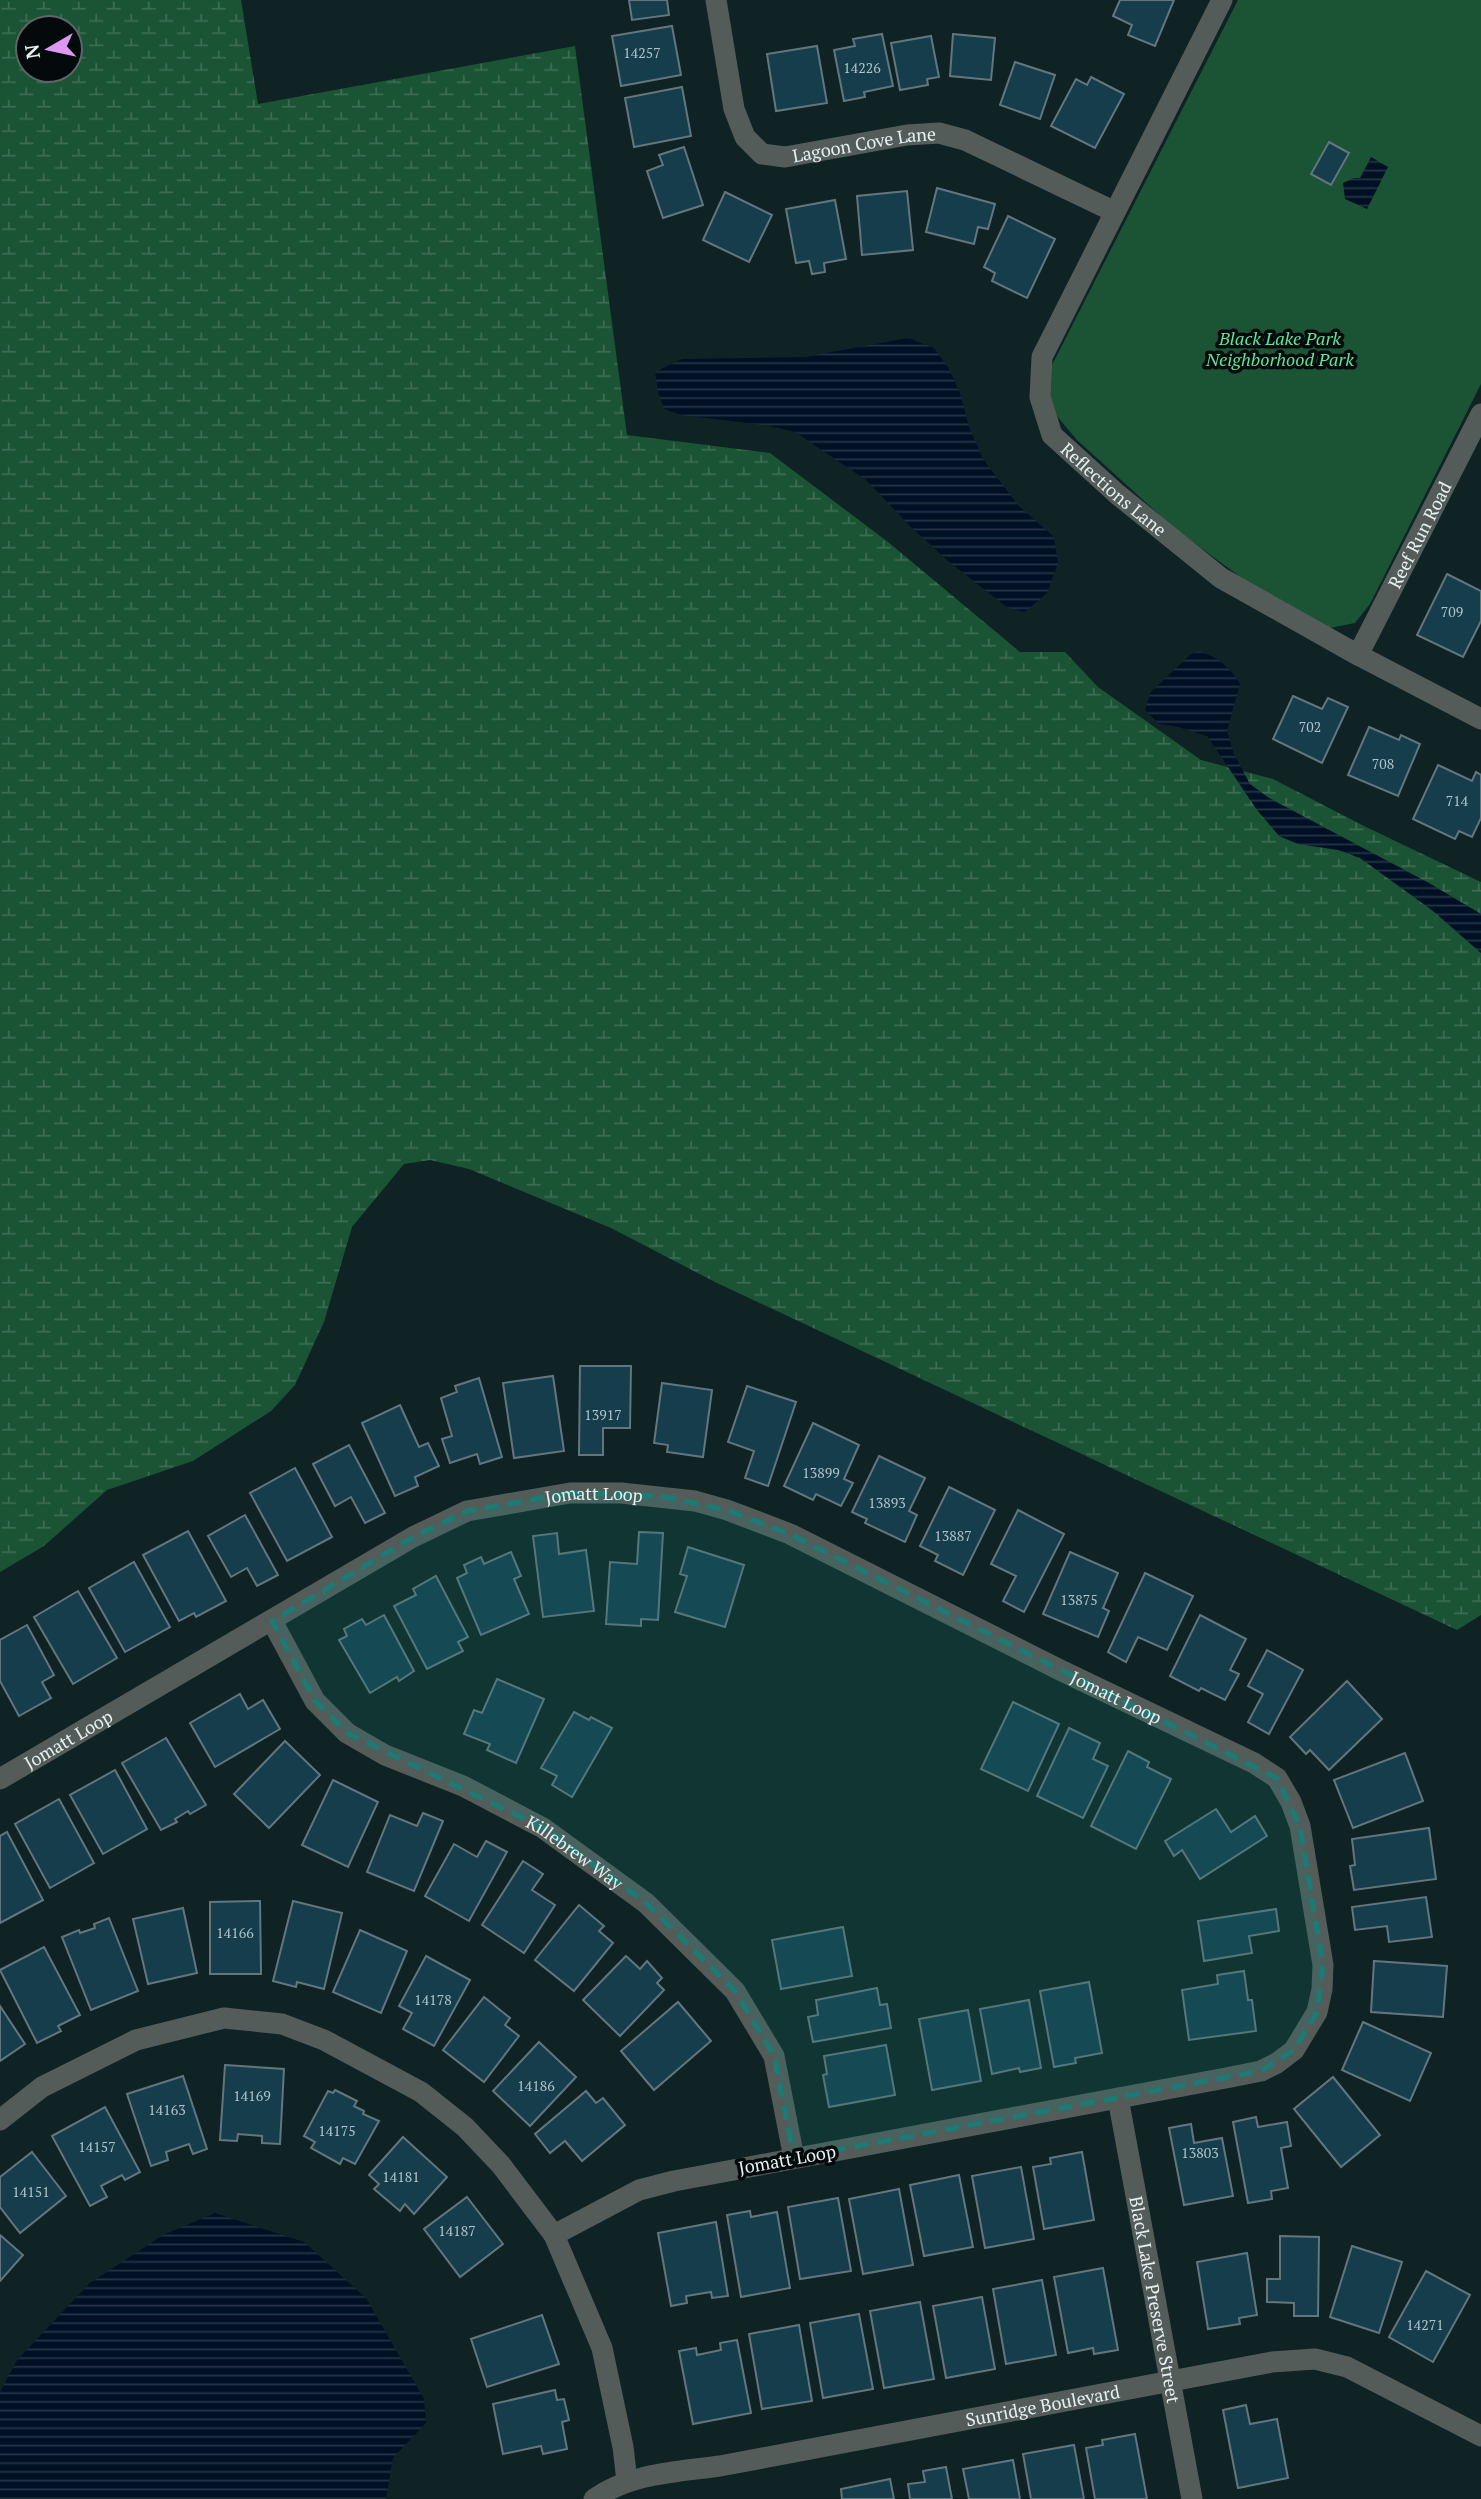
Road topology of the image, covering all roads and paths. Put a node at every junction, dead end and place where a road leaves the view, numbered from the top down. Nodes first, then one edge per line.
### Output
1 (716, 0) edge
2 (1222, 0) edge
3 (1115, 212) junction
4 (1481, 414) edge
5 (1358, 656) junction
6 (1481, 719) edge
7 (272, 1620) junction
8 (0, 1779) edge
9 (1118, 2098) junction
10 (0, 2120) edge
11 (794, 2158) junction
12 (554, 2235) junction
13 (1170, 2381) junction
14 (1481, 2437) edge
15 (627, 2480) junction
16 (594, 2499) edge
17 (1192, 2499) edge

1 - 3 street, Lagoon Cove Lane
2 - 3 street, Reflections Lane
3 - 5 street, Reflections Lane
4 - 5 street, Reef Run Road
5 - 6 street, Reflections Lane
7 - 8 street, Jomatt Loop
7 - 9 street, Jomatt Loop
7 - 11 street, Killebrew Way
9 - 11 street, Jomatt Loop
9 - 13 street, Black Lake Preserve Street
10 - 12 street
11 - 12 street, Jomatt Loop
12 - 15 street
13 - 14 street, Sunridge Boulevard
13 - 15 street, Sunridge Boulevard
13 - 17 street, Black Lake Preserve Street
15 - 16 street, Sunridge Boulevard

